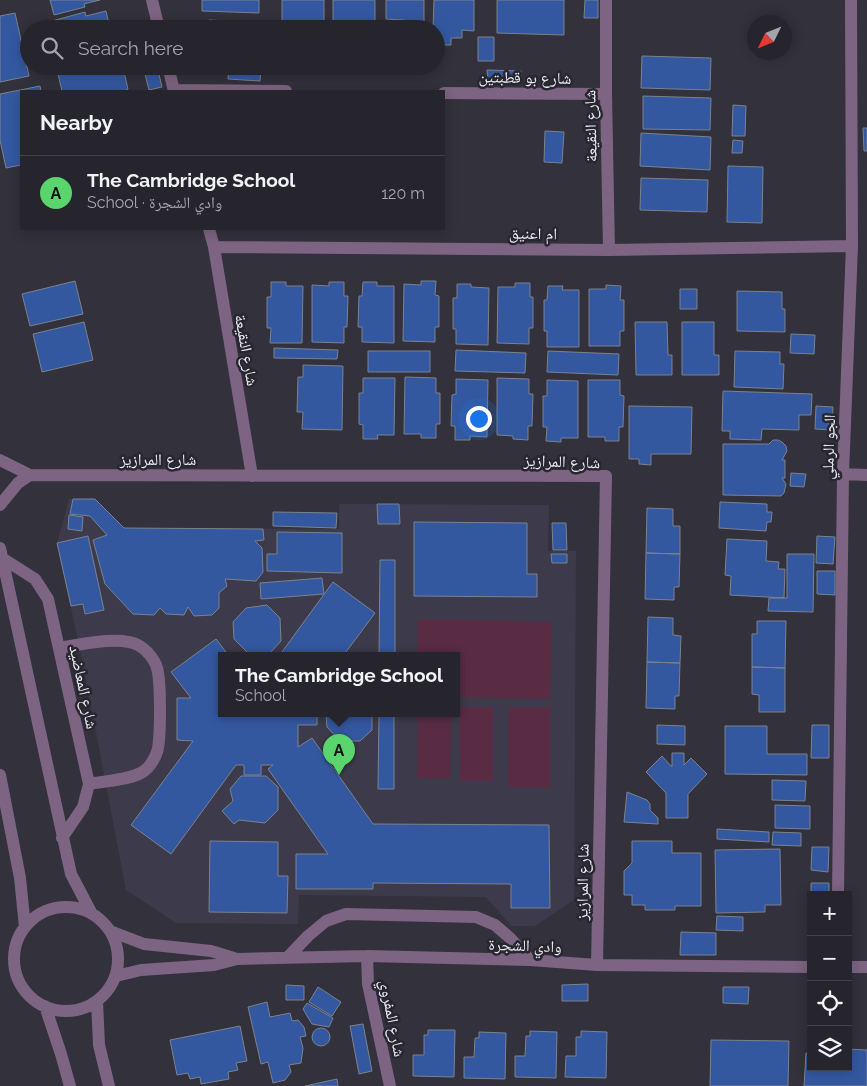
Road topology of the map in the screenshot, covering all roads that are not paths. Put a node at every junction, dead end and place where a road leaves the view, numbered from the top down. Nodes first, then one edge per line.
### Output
1 (152, 0) edge
2 (606, 0) edge
3 (851, 0) edge
4 (157, 20) edge
5 (170, 75) edge
6 (174, 90) edge
7 (445, 93) edge
8 (606, 94) junction
9 (209, 230) edge
10 (852, 246) junction
11 (214, 247) junction
12 (609, 250) junction
13 (0, 460) edge
14 (843, 474) junction
15 (30, 475) junction
16 (867, 475) edge
17 (252, 476) junction
18 (0, 505) edge
19 (1, 553) edge
20 (59, 648) junction
21 (0, 775) edge
22 (89, 784) junction
23 (2, 790) edge
24 (62, 838) junction
25 (838, 891) edge
26 (92, 914) junction
27 (25, 927) junction
28 (110, 931) junction
29 (367, 956) junction
30 (287, 958) junction
31 (237, 960) junction
32 (530, 960) junction
33 (597, 965) junction
34 (807, 967) edge
35 (852, 967) edge
36 (867, 967) edge
37 (116, 976) junction
38 (97, 1001) junction
39 (44, 1006) junction
40 (70, 1086) edge
41 (109, 1086) edge
42 (390, 1086) edge

1 - 4 street
2 - 8 street, شارع النقيعة
3 - 10 street, الجو الرملي
5 - 6 street
7 - 8 street, شارع بو قطبتين
8 - 12 street, شارع النقيعة
9 - 11 street, شارع النقيعة
10 - 12 street, ام اعنيق
10 - 14 street, الجو الرملي
11 - 12 street, ام اعنيق
11 - 17 street, شارع النقيعة
13 - 15 street, شارع المرازيز
14 - 16 street
14 - 25 street, الجو الرملي
15 - 17 street, شارع المرازيز
15 - 18 street
17 - 33 street, شارع المرازيز
19 - 20 street, شارع المعاضيد
19 - 24 street, شارع المعاضيد
20 - 22 street, شارع المعاضيد
20 - 22 street
21 - 23 street
22 - 24 street, شارع المعاضيد
23 - 27 street
24 - 26 street, شارع المعاضيد
26 - 27 street
26 - 28 street
27 - 39 street
28 - 31 street, وادي الشجرة
28 - 37 street
29 - 30 street, وادي الشجرة
29 - 32 street, وادي الشجرة
29 - 42 street, شارع المفروي
30 - 31 street, وادي الشجرة
30 - 32 street
31 - 37 street, وادي الشجرة
32 - 33 street, وادي الشجرة
33 - 34 street, وادي الشجرة
35 - 36 street
37 - 38 street
38 - 39 street
38 - 41 street
39 - 40 street

